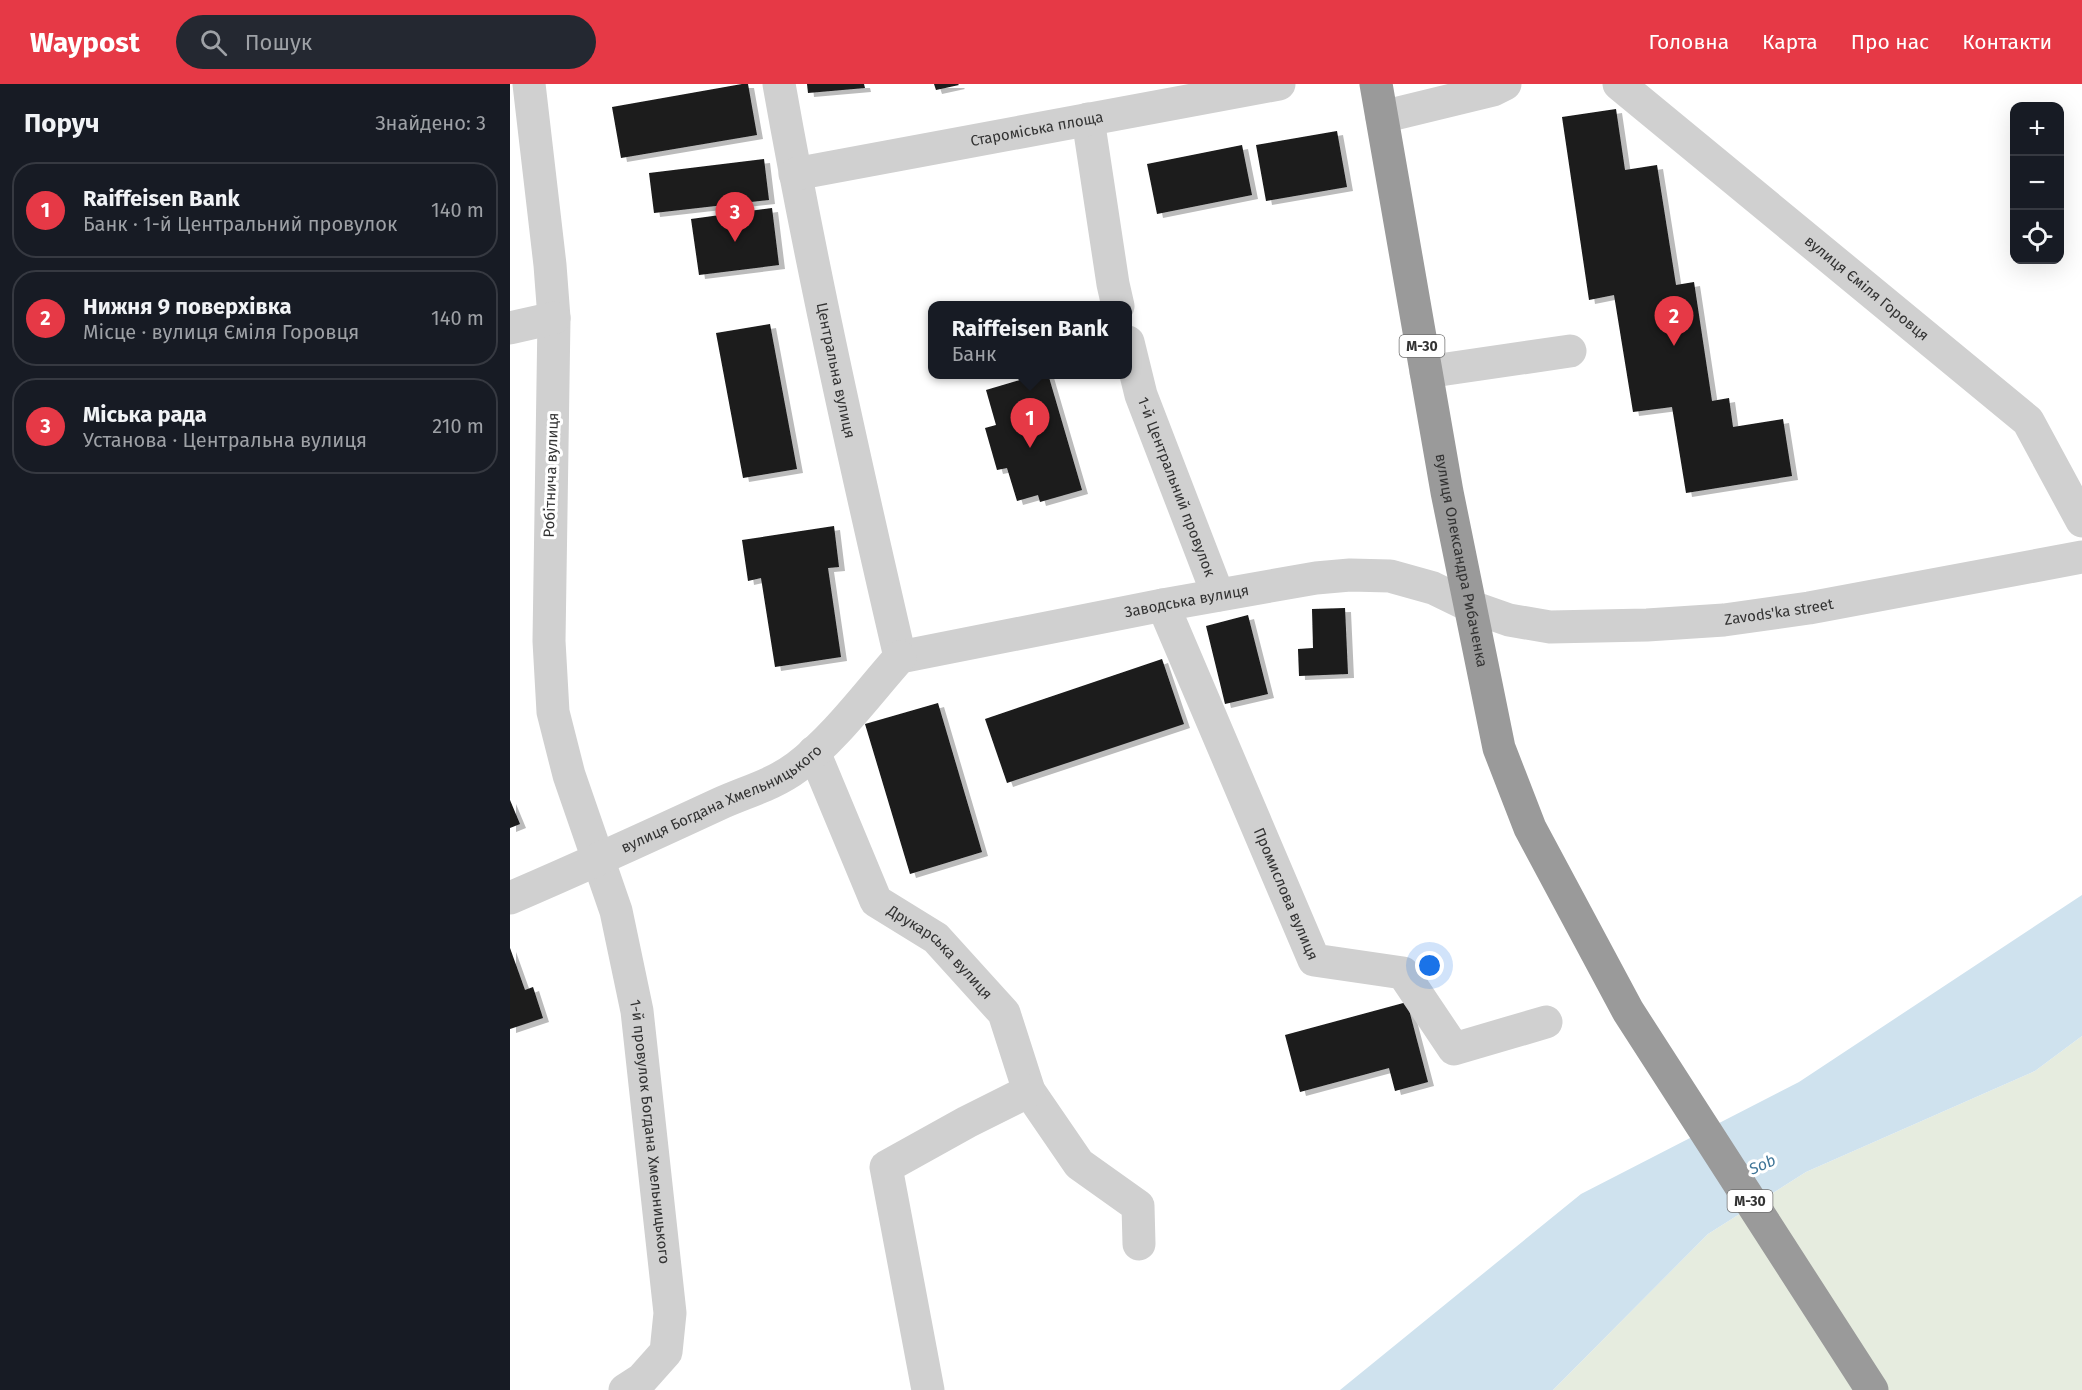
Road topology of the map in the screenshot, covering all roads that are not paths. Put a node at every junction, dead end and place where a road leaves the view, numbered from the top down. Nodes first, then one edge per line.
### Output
1 (779, 84) edge
2 (1279, 84) edge
3 (1376, 84) edge
4 (1505, 84) edge
5 (1619, 84) edge
6 (524, 100) edge
7 (1382, 117) junction
8 (1088, 119) junction
9 (795, 174) junction
10 (1117, 301) edge
11 (554, 318) junction
12 (510, 328) edge
13 (1570, 351) dead end
14 (1132, 358) edge
15 (1426, 372) junction
16 (2082, 521) edge
17 (2082, 557) edge
18 (1218, 595) junction
19 (1163, 605) junction
20 (1472, 607) junction
21 (900, 657) junction
22 (814, 752) junction
23 (599, 860) junction
24 (510, 898) edge
25 (1546, 1022) dead end
26 (1029, 1091) junction
27 (1139, 1244) dead end
28 (626, 1390) edge
29 (928, 1390) edge
30 (1872, 1390) edge

1 - 9 street, Центральна вулиця
2 - 8 street, Староміська площа
3 - 7 highway, вулиця Олександра Рибаченка / М-30
4 - 7 street
5 - 16 street, вулиця Єміля Горовця
6 - 11 street, Робітнича вулиця
7 - 15 highway, вулиця Олександра Рибаченка / М-30
8 - 9 street, Староміська площа
8 - 10 street
9 - 21 street, Центральна вулиця
11 - 12 street
11 - 23 street, Робітнича вулиця
13 - 15 street
14 - 18 street, 1-й Центральний провулок
15 - 20 highway, вулиця Олександра Рибаченка / М-30
17 - 20 street, Zavods'ka street
18 - 19 street, Заводська вулиця
18 - 20 street, Заводська вулиця
19 - 21 street, Заводська вулиця
19 - 25 street, Промислова вулиця
20 - 30 highway, вулиця Олександра Рибаченка / М-30
21 - 22 street, вулиця Богдана Хмельницького
22 - 23 street, вулиця Богдана Хмельницького
22 - 26 street, Друкарська вулиця
23 - 24 street, вулиця Богдана Хмельницького
23 - 28 street, 1-й провулок Богдана Хмельницького
26 - 27 street, Друкарська вулиця
26 - 29 street

